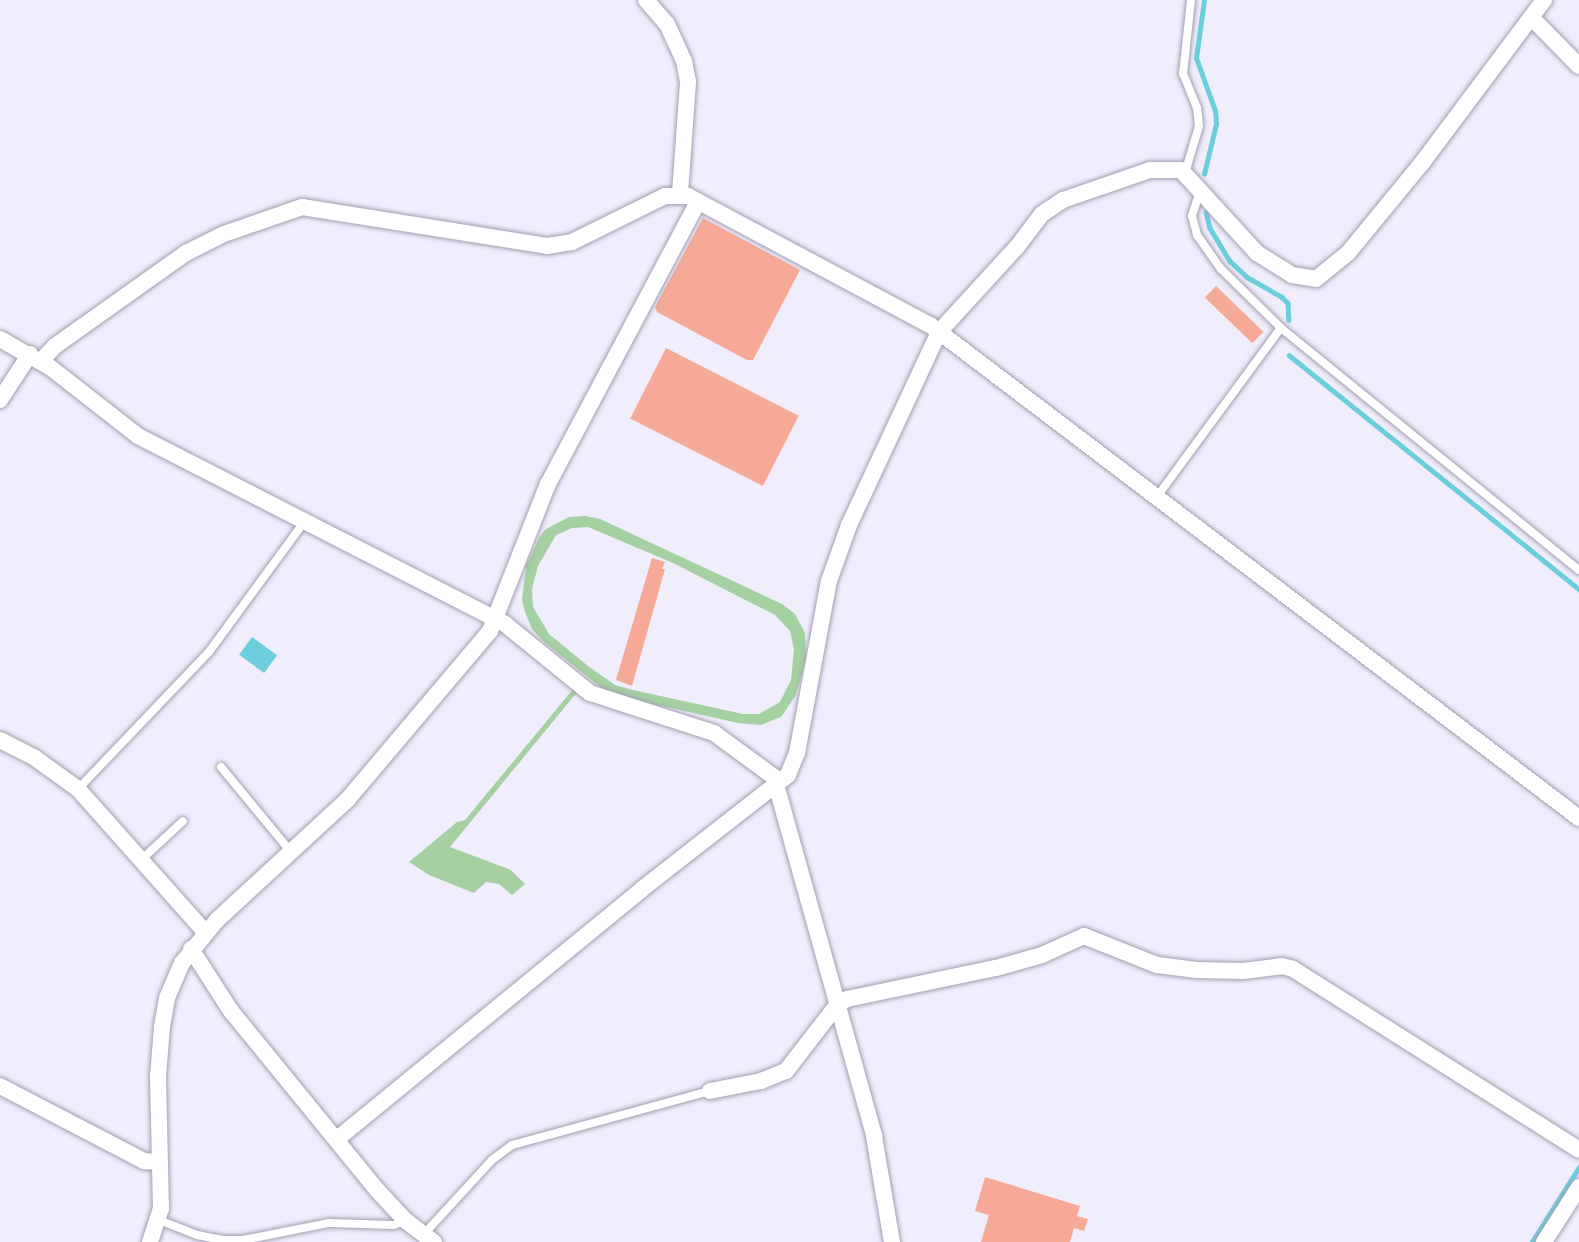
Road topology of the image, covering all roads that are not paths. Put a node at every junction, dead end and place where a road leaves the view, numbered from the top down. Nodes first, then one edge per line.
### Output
1 (646, 0) edge
2 (1191, 0) edge
3 (1544, 0) edge
4 (1532, 18) junction
5 (1579, 66) edge
6 (1185, 173) junction
7 (1199, 191) junction
8 (680, 194) junction
9 (698, 202) junction
10 (1282, 328) junction
11 (939, 332) junction
12 (0, 339) edge
13 (36, 358) junction
14 (0, 400) edge
15 (1156, 498) junction
16 (304, 522) junction
17 (1579, 570) edge
18 (496, 619) junction
19 (0, 740) edge
20 (221, 767) dead end
21 (778, 785) junction
22 (78, 789) junction
23 (1579, 818) edge
24 (183, 821) dead end
25 (292, 853) junction
26 (141, 860) junction
27 (205, 932) junction
28 (191, 950) junction
29 (837, 1005) junction
30 (0, 1086) edge
31 (710, 1091) joint
32 (337, 1139) junction
33 (1579, 1150) edge
34 (160, 1162) junction
35 (1579, 1187) edge
36 (159, 1220) junction
37 (406, 1221) junction
38 (429, 1238) edge
39 (150, 1242) edge
40 (892, 1242) edge
41 (1544, 1242) edge

1 - 8 street
2 - 6 lane
3 - 4 street
4 - 5 street
4 - 7 street
6 - 7 street
6 - 11 street
7 - 10 lane
8 - 9 street
8 - 13 street
9 - 11 street
9 - 18 street
10 - 15 lane
10 - 17 lane
11 - 15 street
11 - 21 street
12 - 13 street
13 - 14 street
13 - 16 street
15 - 23 street
16 - 18 street
16 - 22 lane
18 - 21 street
18 - 25 street
19 - 22 street
20 - 25 lane
21 - 29 street
21 - 32 street
22 - 26 street
24 - 26 lane
25 - 27 street
26 - 27 street
27 - 28 street
28 - 32 street
28 - 34 street
29 - 31 street
29 - 33 street
29 - 40 street
30 - 34 street
31 - 38 lane
32 - 37 street
34 - 36 street
35 - 41 street
36 - 37 lane
36 - 39 street
37 - 38 street

